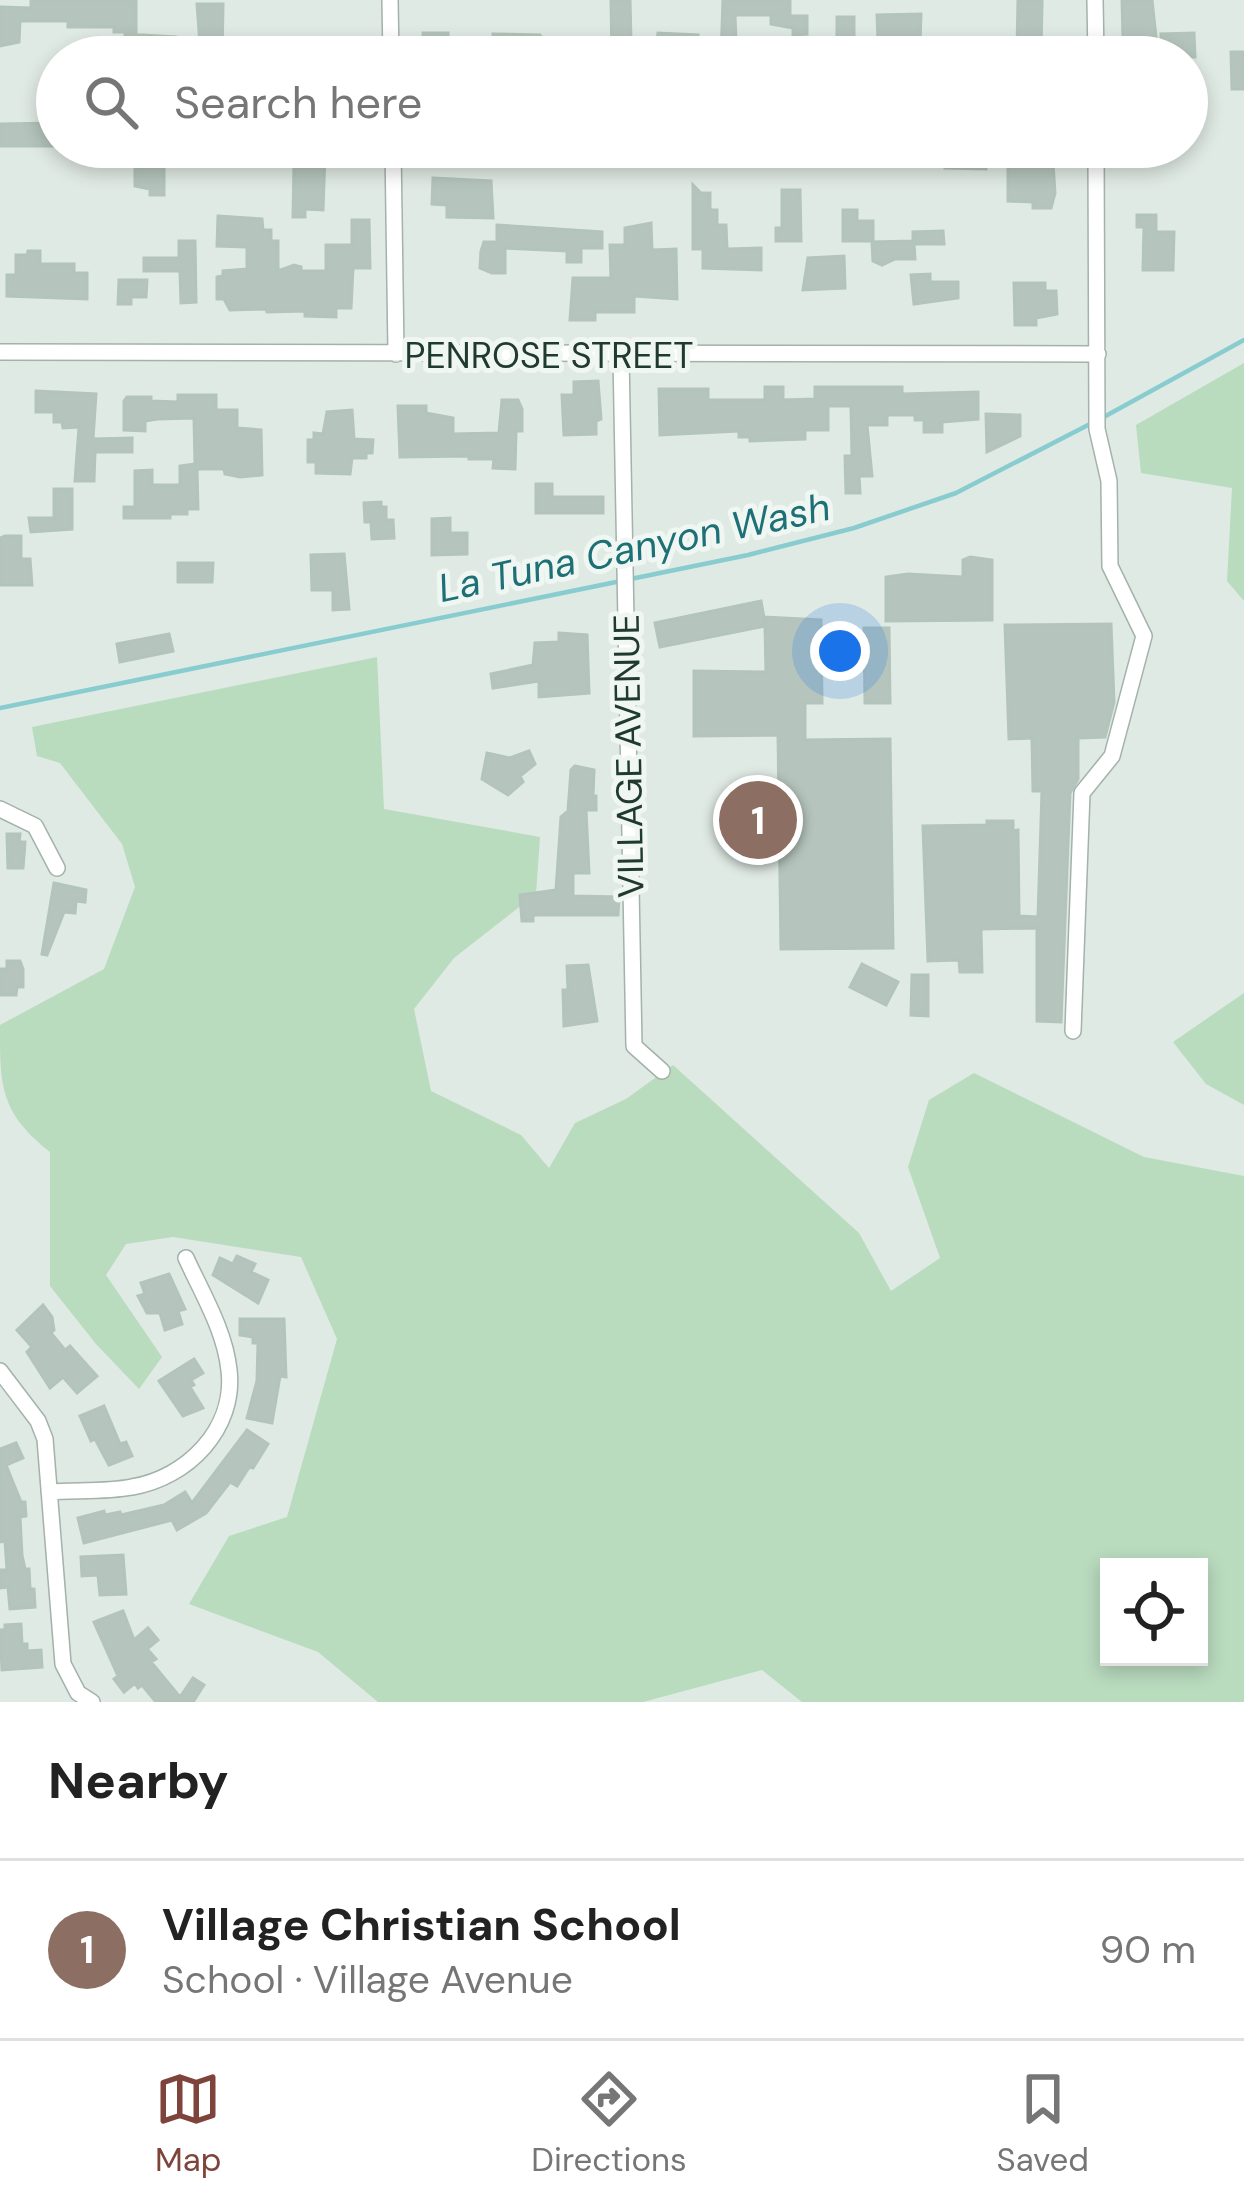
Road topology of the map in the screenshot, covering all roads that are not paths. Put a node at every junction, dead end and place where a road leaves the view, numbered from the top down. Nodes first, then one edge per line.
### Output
1 (390, 0) edge
2 (1095, 0) edge
3 (391, 36) edge
4 (1096, 36) edge
5 (393, 168) edge
6 (1096, 168) edge
7 (0, 352) edge
8 (396, 354) junction
9 (1098, 354) junction
10 (622, 356) junction
11 (0, 809) edge
12 (57, 868) dead end
13 (1073, 1031) dead end
14 (662, 1071) dead end
15 (186, 1258) dead end
16 (0, 1371) edge
17 (49, 1492) junction
18 (92, 1702) edge

1 - 3 street
2 - 4 street
5 - 8 street
6 - 9 street
7 - 8 street, PENROSE STREET
8 - 10 street, PENROSE STREET
9 - 10 street, PENROSE STREET
9 - 13 street
10 - 14 street, VILLAGE AVENUE
11 - 12 street
15 - 17 street
16 - 17 street
17 - 18 street

